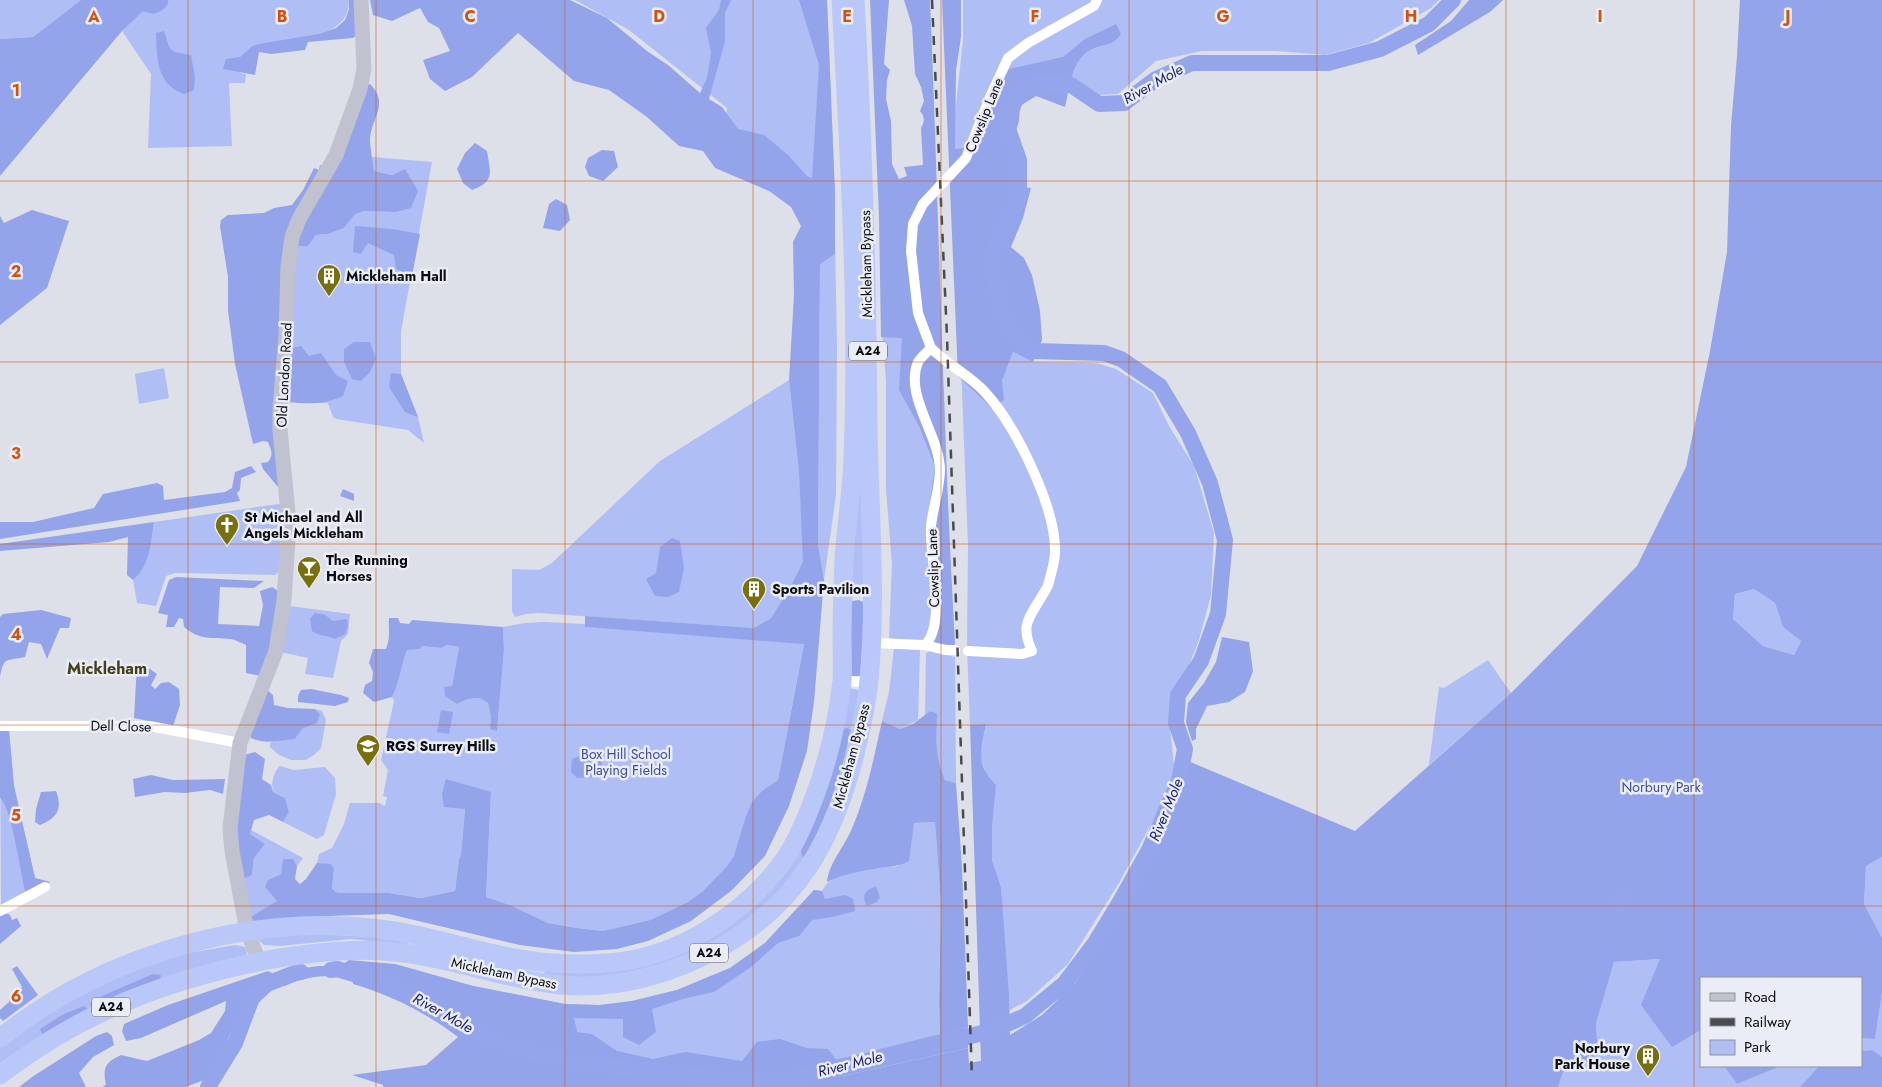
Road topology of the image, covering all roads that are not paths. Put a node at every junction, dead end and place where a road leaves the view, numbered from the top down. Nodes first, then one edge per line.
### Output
1 (361, 0) edge
2 (841, 0) edge
3 (855, 0) edge
4 (1097, 0) edge
5 (931, 348) junction
6 (843, 594) junction
7 (873, 595) junction
8 (871, 643) junction
9 (925, 645) junction
10 (954, 650) dead end
11 (968, 651) dead end
12 (842, 678) junction
13 (870, 680) junction
14 (0, 726) edge
15 (240, 743) junction
16 (45, 887) dead end
17 (0, 911) edge
18 (249, 938) junction
19 (289, 957) junction
20 (263, 961) junction
21 (0, 1038) edge
22 (0, 1076) edge

1 - 15 main road, Old London Road
2 - 6 highway, Mickleham Bypass / A24
3 - 7 highway, Mickleham Bypass / A24
4 - 5 street, Cowslip Lane
5 - 9 street, Cowslip Lane
5 - 11 street, Cowslip Lane
6 - 7 street
6 - 12 highway, Mickleham Bypass / A24
7 - 8 highway, Mickleham Bypass / A24
8 - 9 street
8 - 13 highway, Mickleham Bypass / A24
9 - 10 street
12 - 13 street
12 - 18 highway, Mickleham Bypass / A24
13 - 19 highway, Mickleham Bypass / A24
14 - 15 street, Dell Close
15 - 18 main road, Old London Road
16 - 17 street
18 - 19 main road
18 - 20 main road, Old London Road
18 - 21 highway, Mickleham Bypass / A24
19 - 20 highway, Mickleham Bypass / A24
20 - 22 highway, Mickleham Bypass / A24

